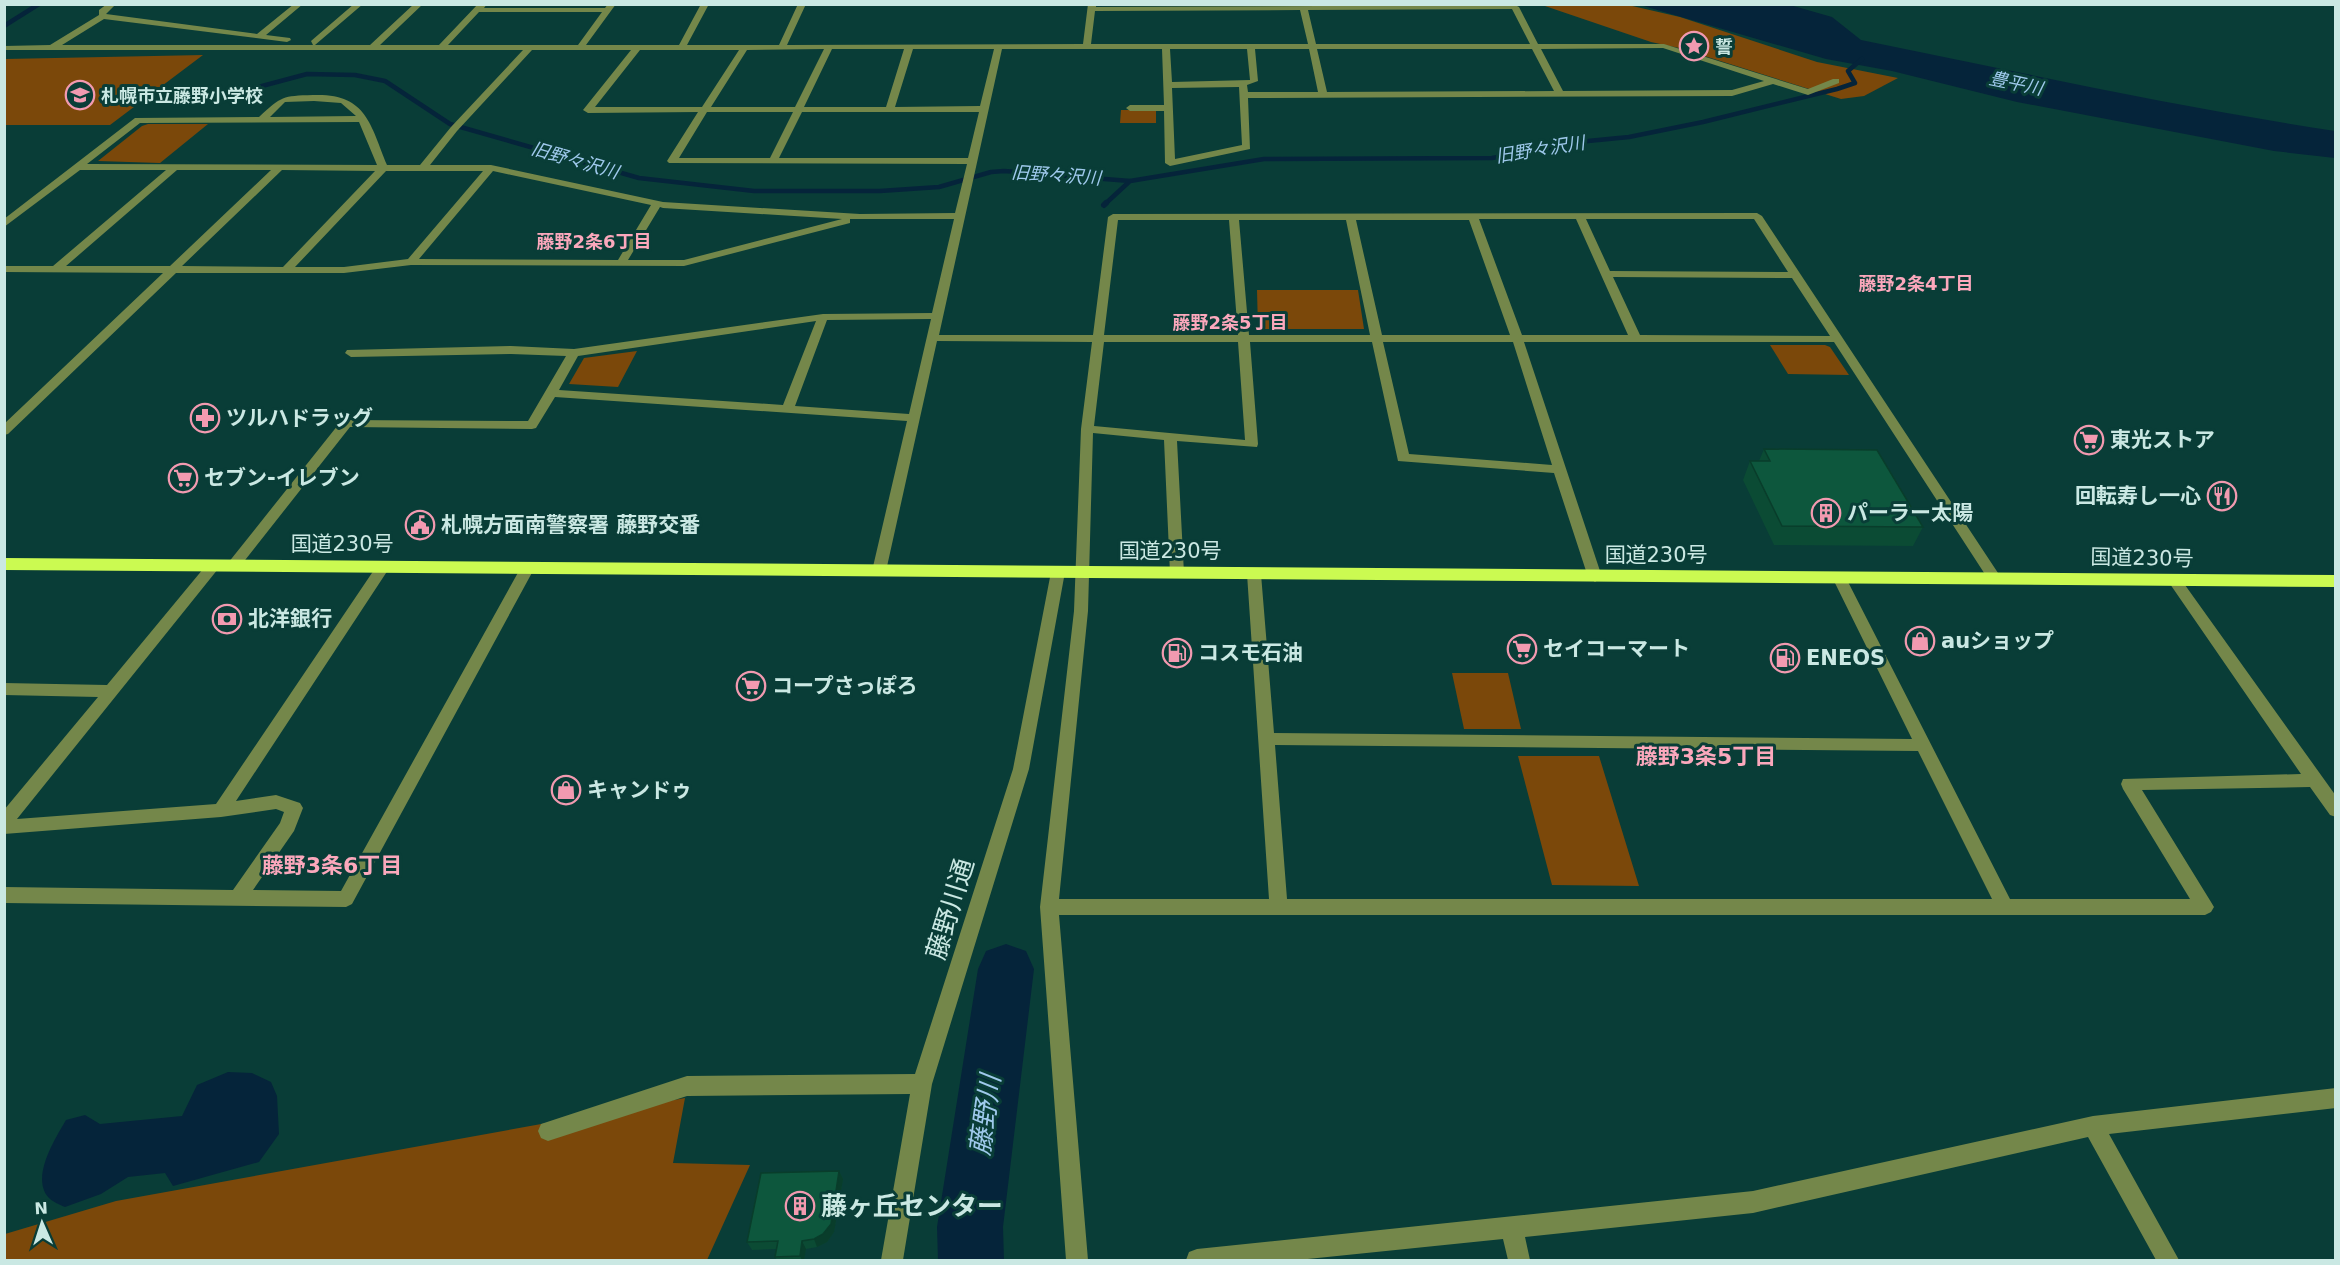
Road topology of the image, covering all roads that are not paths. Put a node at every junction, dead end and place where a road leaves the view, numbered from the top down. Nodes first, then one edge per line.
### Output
1 (112, 4) edge
2 (299, 4) edge
3 (359, 4) edge
4 (419, 4) edge
5 (705, 4) edge
6 (802, 4) edge
7 (1304, 6) edge
8 (480, 7) edge
9 (610, 7) edge
10 (1092, 7) edge
11 (103, 16) junction
12 (258, 37) junction
13 (314, 43) junction
14 (1312, 46) junction
15 (1535, 46) junction
16 (1088, 47) junction
17 (1166, 47) junction
18 (1251, 47) junction
19 (4, 48) edge
20 (52, 48) junction
21 (372, 48) junction
22 (441, 48) junction
23 (580, 48) junction
24 (637, 48) junction
25 (681, 48) junction
26 (744, 48) junction
27 (781, 48) junction
28 (829, 48) junction
29 (909, 48) junction
30 (998, 48) junction
31 (528, 49) junction
32 (1773, 81) junction
33 (1836, 81) dead end
34 (1243, 84) junction
35 (1169, 85) junction
36 (1323, 94) junction
37 (1560, 94) junction
38 (1243, 95) junction
39 (1130, 108) dead end
40 (1169, 108) junction
41 (890, 109) junction
42 (984, 109) junction
43 (704, 110) junction
44 (798, 110) junction
45 (262, 119) junction
46 (362, 119) junction
47 (773, 161) junction
48 (78, 167) junction
49 (175, 167) junction
50 (279, 168) junction
51 (383, 168) junction
52 (423, 168) junction
53 (491, 168) junction
54 (970, 172) junction
55 (657, 204) junction
56 (960, 216) junction
57 (1234, 216) junction
58 (1350, 216) junction
59 (860, 217) junction
60 (1473, 217) junction
61 (1580, 217) junction
62 (4, 224) edge
63 (411, 262) junction
64 (621, 263) junction
65 (4, 269) edge
66 (56, 269) junction
67 (172, 269) junction
68 (286, 270) junction
69 (1606, 274) junction
70 (1796, 275) junction
71 (938, 316) junction
72 (823, 317) junction
73 (1635, 337) junction
74 (933, 338) junction
75 (1099, 338) junction
76 (1244, 338) junction
77 (1377, 338) junction
78 (1517, 338) junction
79 (1837, 339) junction
80 (351, 353) dead end
81 (574, 353) junction
82 (551, 393) junction
83 (788, 409) junction
84 (914, 418) junction
85 (1087, 429) junction
86 (4, 431) edge
87 (1170, 437) junction
88 (1558, 469) junction
89 (4, 564) edge
90 (213, 566) junction
91 (233, 566) junction
92 (384, 567) junction
93 (527, 568) junction
94 (879, 571) junction
95 (1058, 572) junction
96 (1083, 573) junction
97 (1177, 573) junction
98 (1254, 574) junction
99 (1595, 577) junction
100 (1840, 579) junction
101 (1995, 579) junction
102 (2175, 581) junction
103 (2336, 581) edge
104 (4, 689) edge
105 (111, 691) junction
106 (1267, 739) junction
107 (1923, 745) junction
108 (2314, 780) junction
109 (10, 809) edge
110 (221, 810) junction
111 (2336, 810) edge
112 (4, 825) edge
113 (4, 895) edge
114 (238, 898) junction
115 (2004, 906) junction
116 (1048, 907) junction
117 (1279, 908) junction
118 (922, 1084) junction
119 (2336, 1098) edge
120 (2093, 1126) junction
121 (548, 1131) dead end
122 (1512, 1228) junction
123 (1301, 1255) edge
124 (892, 1260) edge
125 (1077, 1260) edge
126 (1197, 1260) edge
127 (1519, 1260) edge
128 (2168, 1260) edge

1 - 11 street
2 - 12 street
3 - 13 street
4 - 21 street
5 - 25 street
6 - 27 street
7 - 10 street
7 - 14 street
7 - 15 street
8 - 9 street
8 - 22 street
9 - 23 street
10 - 16 street
11 - 12 street
11 - 20 street
12 - 13 street
13 - 21 street
14 - 15 street
14 - 18 street
14 - 36 street
15 - 32 street
15 - 37 street
16 - 17 street
16 - 30 street
17 - 18 street
17 - 35 street
18 - 34 street
19 - 20 street
20 - 21 street
21 - 22 street
22 - 31 street
23 - 24 street
23 - 31 street
24 - 25 street
24 - 43 street
25 - 26 street
26 - 27 street
26 - 43 street
27 - 28 street
28 - 29 street
28 - 44 street
29 - 30 street
29 - 41 street
30 - 42 street
31 - 52 street
32 - 33 street
32 - 37 street
34 - 35 street
34 - 38 street
35 - 40 street
36 - 37 street
36 - 38 street
38 - 40 street
39 - 40 street
41 - 42 street
41 - 44 street
42 - 54 street
43 - 44 street
43 - 47 street
44 - 47 street
45 - 46 street
45 - 46 street
45 - 48 street
46 - 51 street
47 - 54 street
48 - 49 street
48 - 62 street
49 - 50 street
49 - 66 street
50 - 51 street
50 - 67 street
51 - 52 street
51 - 68 street
52 - 53 street
53 - 55 street
53 - 63 street
54 - 56 street
55 - 59 street
55 - 64 street
56 - 59 street
56 - 71 street
57 - 58 street
57 - 75 street
57 - 76 street
58 - 60 street
58 - 77 street
59 - 64 street
60 - 61 street
60 - 78 street
61 - 69 street
61 - 70 street
63 - 64 street
63 - 68 street
65 - 66 street
66 - 67 street
67 - 68 street
67 - 86 street
69 - 70 street
69 - 73 street
70 - 79 street
71 - 72 street
71 - 74 street
72 - 81 street
72 - 83 street
73 - 78 street
73 - 79 street
74 - 75 street
74 - 84 street
75 - 76 street
75 - 85 street
76 - 77 street
76 - 87 street
77 - 78 street
77 - 88 street
78 - 88 street
79 - 101 street
80 - 81 street
81 - 82 street
82 - 83 street
82 - 91 street
83 - 84 street
84 - 94 street
85 - 87 street
85 - 96 street
87 - 97 street
88 - 99 street
89 - 90 highway, 国道230号
90 - 91 highway, 国道230号
90 - 105 street
91 - 92 highway, 国道230号
92 - 93 highway, 国道230号
92 - 110 street
93 - 94 highway, 国道230号
93 - 114 street
94 - 95 highway, 国道230号
95 - 96 highway, 国道230号
95 - 118 street, 藤野川通
96 - 97 highway, 国道230号
96 - 116 street
97 - 98 highway, 国道230号
98 - 99 highway, 国道230号
98 - 106 street
99 - 100 highway, 国道230号
100 - 101 highway, 国道230号
100 - 107 street
101 - 102 highway, 国道230号
102 - 103 highway, 国道230号
102 - 108 street
104 - 105 street
105 - 109 street
106 - 107 street
106 - 117 street
107 - 115 street
108 - 111 street
108 - 115 street
109 - 112 street
110 - 112 street
110 - 114 street
113 - 114 street
115 - 117 street
116 - 117 street
116 - 125 street
118 - 121 street
118 - 124 street, 藤野川通
119 - 120 street
120 - 122 street
120 - 128 street
122 - 123 street
122 - 127 street
123 - 126 street

